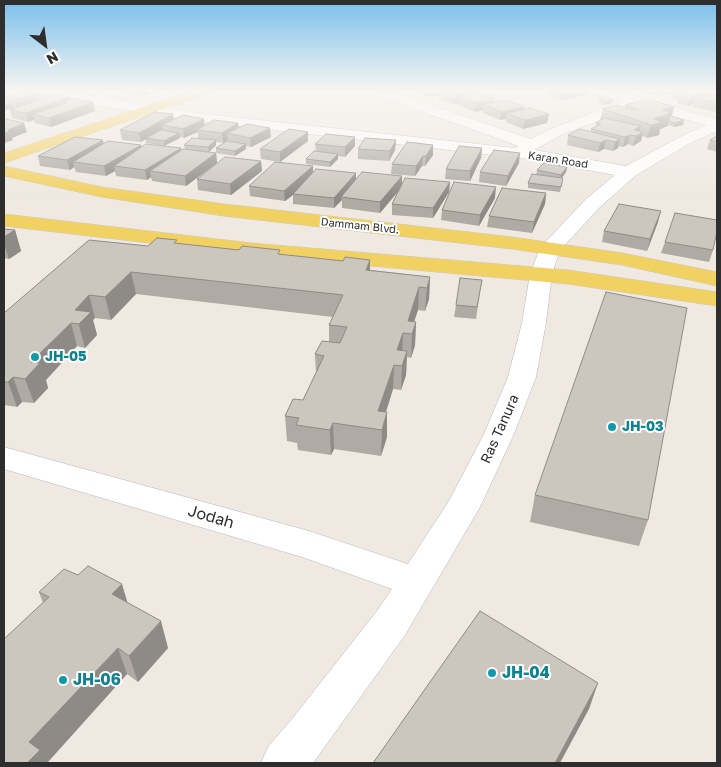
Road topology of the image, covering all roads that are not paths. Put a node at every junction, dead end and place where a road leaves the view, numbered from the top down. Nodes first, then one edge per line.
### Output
1 (102, 126) edge
2 (273, 126) edge
3 (478, 126) edge
4 (571, 126) edge
5 (715, 126) edge
6 (531, 144) junction
7 (517, 153) junction
8 (4, 158) edge
9 (4, 171) edge
10 (629, 172) junction
11 (4, 220) edge
12 (545, 261) junction
13 (717, 279) edge
14 (717, 298) edge
15 (4, 458) edge
16 (416, 582) junction
17 (284, 763) edge

1 - 8 main road
2 - 7 street, Karan Road
3 - 6 street, Karan Road
4 - 6 street
5 - 10 street
6 - 7 street
7 - 10 street, Karan Road
9 - 12 main road, Dammam Blvd.
10 - 12 street
11 - 12 main road, Dammam Blvd.
12 - 13 main road, Dammam Blvd.
12 - 14 main road, Dammam Blvd.
12 - 16 street, Ras Tanura
15 - 16 street, Jodah
16 - 17 street, Ras Tanura

